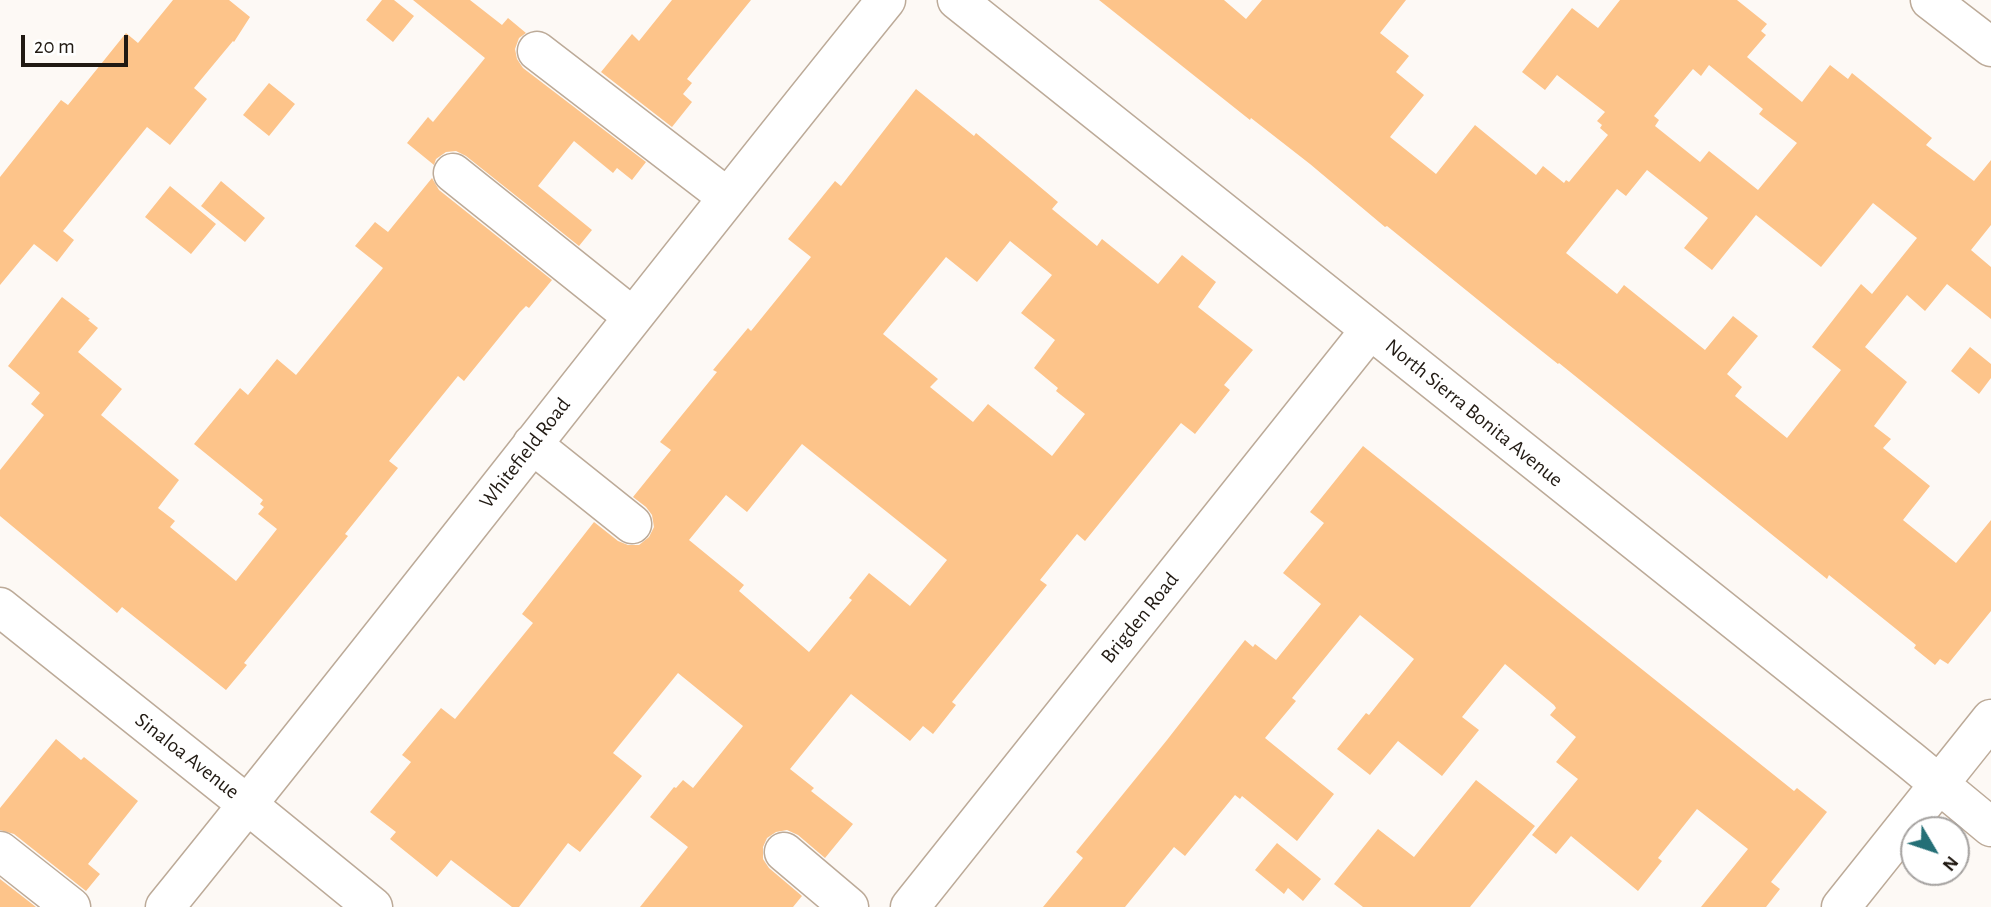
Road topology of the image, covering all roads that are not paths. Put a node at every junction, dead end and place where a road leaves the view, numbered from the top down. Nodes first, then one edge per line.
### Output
1 (886, 0) edge
2 (957, 0) edge
3 (1930, 0) edge
4 (1991, 47) edge
5 (537, 51) dead end
6 (453, 173) dead end
7 (727, 197) junction
8 (633, 317) junction
9 (1370, 330) junction
10 (532, 444) junction
11 (632, 524) dead end
12 (0, 607) edge
13 (1991, 719) edge
14 (1939, 784) junction
15 (248, 804) junction
16 (1991, 827) edge
17 (0, 851) edge
18 (784, 852) dead end
19 (71, 907) edge
20 (165, 907) edge
21 (373, 907) edge
22 (849, 907) edge
23 (910, 907) edge
24 (1841, 907) edge

1 - 7 street, Whitefield Road
2 - 9 street, North Sierra Bonita Avenue
3 - 4 street
5 - 7 street
6 - 8 street
7 - 8 street, Whitefield Road
8 - 10 street, Whitefield Road
9 - 14 street, North Sierra Bonita Avenue
9 - 23 street, Brigden Road
10 - 11 street
10 - 15 street, Whitefield Road
12 - 15 street, Sinaloa Avenue
13 - 14 street
14 - 16 street, North Sierra Bonita Avenue
14 - 24 street
15 - 20 street, Whitefield Road
15 - 21 street, Sinaloa Avenue
17 - 19 street
18 - 22 street

